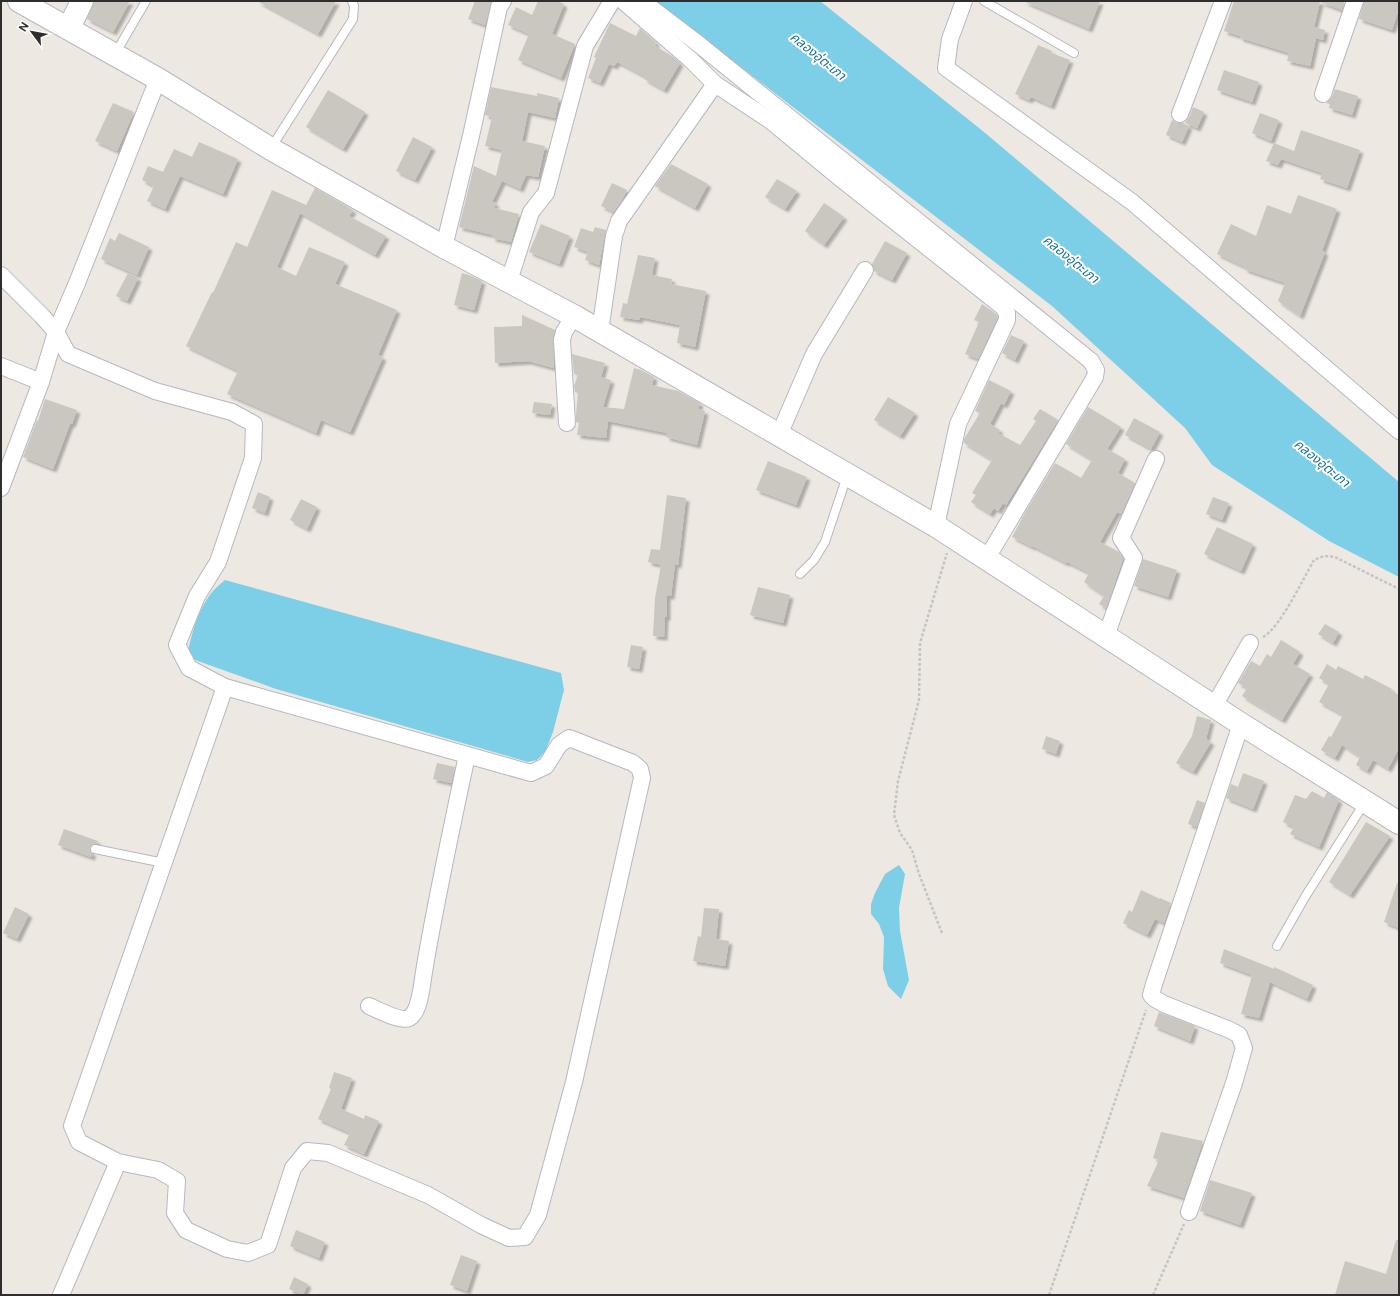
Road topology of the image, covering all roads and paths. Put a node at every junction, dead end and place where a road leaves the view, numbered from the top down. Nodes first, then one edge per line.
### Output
1 (19, 1) edge
2 (82, 1) edge
3 (146, 1) edge
4 (352, 1) edge
5 (503, 1) edge
6 (612, 1) edge
7 (623, 1) edge
8 (642, 1) edge
9 (964, 1) edge
10 (984, 1) edge
11 (1223, 1) edge
12 (1355, 1) edge
13 (69, 28) junction
14 (1074, 52) dead end
15 (115, 55) junction
16 (158, 79) junction
17 (715, 84) junction
18 (1323, 94) dead end
19 (1180, 114) dead end
20 (271, 149) junction
21 (444, 247) junction
22 (865, 270) dead end
23 (1, 275) edge
24 (509, 281) junction
25 (574, 316) junction
26 (600, 330) junction
27 (56, 332) junction
28 (1, 366) edge
29 (41, 382) junction
30 (567, 423) dead end
31 (1399, 431) edge
32 (779, 435) junction
33 (1156, 458) dead end
34 (848, 474) junction
35 (1, 488) edge
36 (944, 532) junction
37 (986, 558) junction
38 (800, 574) dead end
39 (1399, 589) edge
40 (1106, 636) junction
41 (1250, 643) joint
42 (225, 687) junction
43 (1214, 706) junction
44 (1241, 724) junction
45 (467, 755) junction
46 (1365, 802) junction
47 (1399, 823) edge
48 (95, 850) dead end
49 (164, 863) junction
50 (942, 933) dead end
51 (1277, 946) dead end
52 (1152, 995) junction
53 (369, 1006) dead end
54 (118, 1162) junction
55 (1189, 1212) joint
56 (61, 1295) edge
57 (1049, 1295) edge
58 (1153, 1295) edge

1 - 13 street
2 - 13 street
3 - 15 lane
4 - 20 lane
5 - 21 street
6 - 24 street
7 - 17 street
8 - 37 street
9 - 31 street
10 - 14 lane
11 - 19 street
12 - 18 street
13 - 15 street
15 - 16 street
16 - 20 street
16 - 27 street
17 - 26 street
17 - 36 street
20 - 21 street
21 - 24 street
22 - 32 street
23 - 27 street
24 - 25 street
25 - 26 street
25 - 30 street
26 - 32 street
27 - 29 street
27 - 42 street
28 - 29 street
29 - 35 street
32 - 34 street
33 - 40 street
34 - 36 street
34 - 38 lane
36 - 37 street
36 - 50 path
37 - 40 street
39 - 41 path
40 - 43 street
41 - 43 street
42 - 45 street
42 - 49 street
43 - 44 street
44 - 46 street
44 - 52 street
45 - 53 street
45 - 54 street
46 - 47 street
46 - 51 lane
48 - 49 lane
49 - 54 street
52 - 55 street
52 - 57 path
54 - 56 street
55 - 58 path

